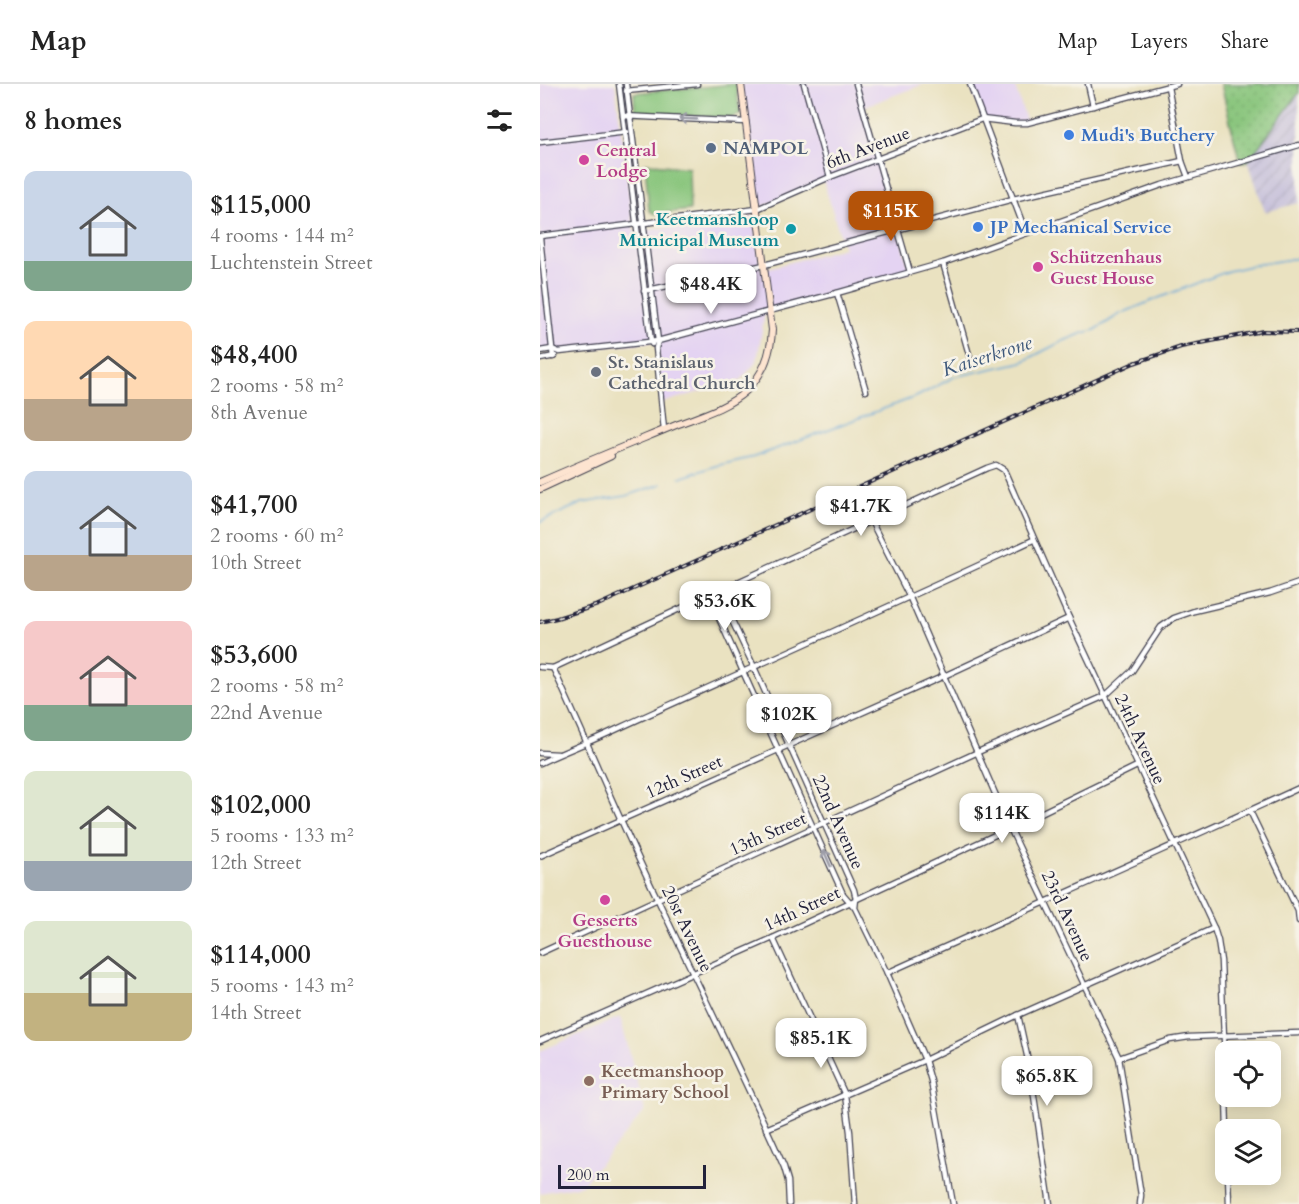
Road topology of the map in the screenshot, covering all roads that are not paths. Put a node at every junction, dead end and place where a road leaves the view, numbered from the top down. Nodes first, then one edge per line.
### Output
1 (619, 84) edge
2 (626, 84) edge
3 (697, 84) edge
4 (741, 84) edge
5 (804, 84) edge
6 (856, 84) edge
7 (970, 84) edge
8 (1088, 84) edge
9 (1177, 84) edge
10 (680, 85) edge
11 (1168, 85) edge
12 (627, 91) junction
13 (620, 92) junction
14 (1093, 106) junction
15 (623, 116) junction
16 (630, 116) junction
17 (982, 119) junction
18 (746, 122) junction
19 (625, 132) junction
20 (632, 132) junction
21 (540, 142) edge
22 (1299, 145) edge
23 (878, 158) junction
24 (1182, 161) junction
25 (830, 177) junction
26 (1188, 177) junction
27 (1013, 199) junction
28 (757, 209) junction
29 (644, 224) junction
30 (637, 225) junction
31 (898, 229) junction
32 (1026, 233) junction
33 (540, 237) edge
34 (943, 263) junction
35 (764, 265) junction
36 (910, 272) junction
37 (651, 290) junction
38 (644, 291) junction
39 (837, 293) junction
40 (770, 311) junction
41 (658, 341) junction
42 (651, 342) junction
43 (656, 348) junction
44 (552, 349) junction
45 (540, 351) edge
46 (560, 352) junction
47 (553, 357) junction
48 (970, 358) dead end
49 (540, 359) edge
50 (866, 391) dead end
51 (664, 430) junction
52 (641, 440) junction
53 (540, 482) edge
54 (540, 489) edge
55 (871, 521) junction
56 (1033, 540) junction
57 (1299, 583) edge
58 (718, 591) junction
59 (709, 596) junction
60 (910, 598) junction
61 (1069, 618) junction
62 (540, 667) edge
63 (754, 667) junction
64 (553, 668) junction
65 (744, 671) junction
66 (945, 676) junction
67 (1105, 696) junction
68 (588, 743) junction
69 (789, 745) junction
70 (778, 750) junction
71 (978, 752) junction
72 (540, 753) edge
73 (560, 754) junction
74 (540, 763) edge
75 (1137, 766) junction
76 (1299, 788) edge
77 (1250, 811) junction
78 (621, 819) junction
79 (824, 824) junction
80 (813, 828) junction
81 (1010, 828) junction
82 (1175, 845) junction
83 (540, 856) edge
84 (657, 899) junction
85 (856, 899) junction
86 (1045, 901) junction
87 (849, 902) junction
88 (855, 908) junction
89 (1299, 921) edge
90 (1214, 928) junction
91 (773, 938) junction
92 (540, 953) edge
93 (693, 972) junction
94 (887, 973) junction
95 (1085, 985) junction
96 (1018, 1015) junction
97 (1299, 1033) edge
98 (1224, 1035) junction
99 (540, 1041) edge
100 (1224, 1041) edge
101 (1119, 1058) junction
102 (925, 1060) junction
103 (845, 1095) junction
104 (766, 1129) junction
105 (1228, 1185) edge
106 (789, 1204) edge
107 (855, 1204) edge
108 (953, 1204) edge
109 (1050, 1204) edge
110 (1140, 1204) edge
111 (1228, 1204) edge

1 - 13 street
2 - 12 street
3 - 10 street
4 - 18 main road
5 - 25 street
6 - 23 street
7 - 17 street
8 - 14 street
9 - 11 street, 6th Avenue
10 - 12 street
11 - 14 street, 6th Avenue
11 - 24 street
12 - 13 street
12 - 16 street
13 - 15 street
14 - 17 street, 6th Avenue
15 - 16 street
15 - 19 street
18 -> 16 street
16 - 20 street
17 - 23 street, 6th Avenue
17 - 27 street
18 - 28 main road
19 - 20 street
19 - 21 street
19 - 30 street
20 - 29 street
22 - 26 street
23 - 25 street, 6th Avenue
23 - 31 street
24 - 26 street
24 - 27 street
25 - 28 street, 6th Avenue
26 - 32 street
27 - 31 street
27 - 32 street
28 - 29 street, 6th Avenue
28 - 35 main road
29 - 30 street, 6th Avenue
29 - 37 street
30 - 33 street, 6th Avenue
30 - 38 street
31 - 35 street
31 - 36 street
32 - 34 street
33 - 44 street
34 - 36 street
34 - 48 street
35 - 37 street
35 - 40 main road
36 - 39 street
37 - 38 street
37 - 41 street
38 - 42 street
39 - 40 street
39 - 50 street
40 - 41 street
40 - 51 main road
41 - 42 street
41 - 43 street
42 - 43 street
42 - 46 street
43 - 51 street
44 - 45 street
44 - 46 street
44 - 47 street
46 - 47 street
47 - 49 street
51 - 52 main road
52 - 53 main road
52 - 54 main road
55 - 56 street, 24th Avenue
55 - 58 street
55 - 60 street, 23rd Avenue
56 - 60 street
56 - 61 street, 24th Avenue
57 - 67 street, 13th Street
58 - 59 street
58 - 59 street
58 - 63 street, 22nd Avenue
59 - 64 street
59 - 65 street, 22nd Avenue
60 - 63 street
60 - 66 street, 23rd Avenue
61 - 66 street, 12th Street
61 - 67 street, 24th Avenue
62 - 64 street
63 - 65 street
63 - 69 street, 22nd Avenue
64 - 68 street, 20st Avenue
65 - 68 street
65 - 70 street, 22nd Avenue
66 - 69 street, 12th Street
66 - 71 street, 23rd Avenue
67 - 71 street, 13th Street
67 - 75 street, 24th Avenue
68 - 73 street
68 - 78 street, 20st Avenue
69 - 70 street, 12th Street
69 - 79 street, 22nd Avenue
70 - 78 street, 12th Street
70 - 80 street, 22nd Avenue
71 - 79 street, 13th Street
71 - 81 street, 23rd Avenue
72 - 73 street
73 - 74 street
75 - 81 street, 14th Street
75 - 82 street, 24th Avenue
76 - 77 street
77 - 82 street
77 - 89 street
78 - 83 street, 12th Street
78 - 84 street, 20st Avenue
79 - 80 street, 13th Street
79 - 85 street, 22nd Avenue
80 - 84 street, 13th Street
87 -> 80 street, 22nd Avenue
81 - 85 street, 14th Street
81 - 86 street, 23rd Avenue
82 - 86 street
82 - 90 street, 24th Avenue
84 - 92 street, 13th Street
84 - 93 street, 20st Avenue
85 - 87 street, 14th Street
85 - 88 street, 22nd Avenue
86 - 94 street
86 - 95 street, 23rd Avenue
87 - 88 street, 22nd Avenue
87 - 91 street, 14th Street
88 - 94 street, 22nd Avenue
90 - 95 street
90 - 98 street, 24th Avenue
91 - 93 street, 14th Street
91 - 103 street
93 - 99 street, 14th Street
93 - 104 street, 20st Avenue
94 - 102 street, 22nd Avenue
95 - 96 street
95 - 101 street, 23rd Avenue
96 - 102 street
96 - 109 street
97 - 98 street
98 - 100 street, 24th Avenue
98 - 101 street
101 - 110 street, 23rd Avenue
102 - 103 street
102 - 108 street, 22nd Avenue
103 - 104 street
103 - 107 street
104 - 106 street, 20st Avenue
105 - 111 street

